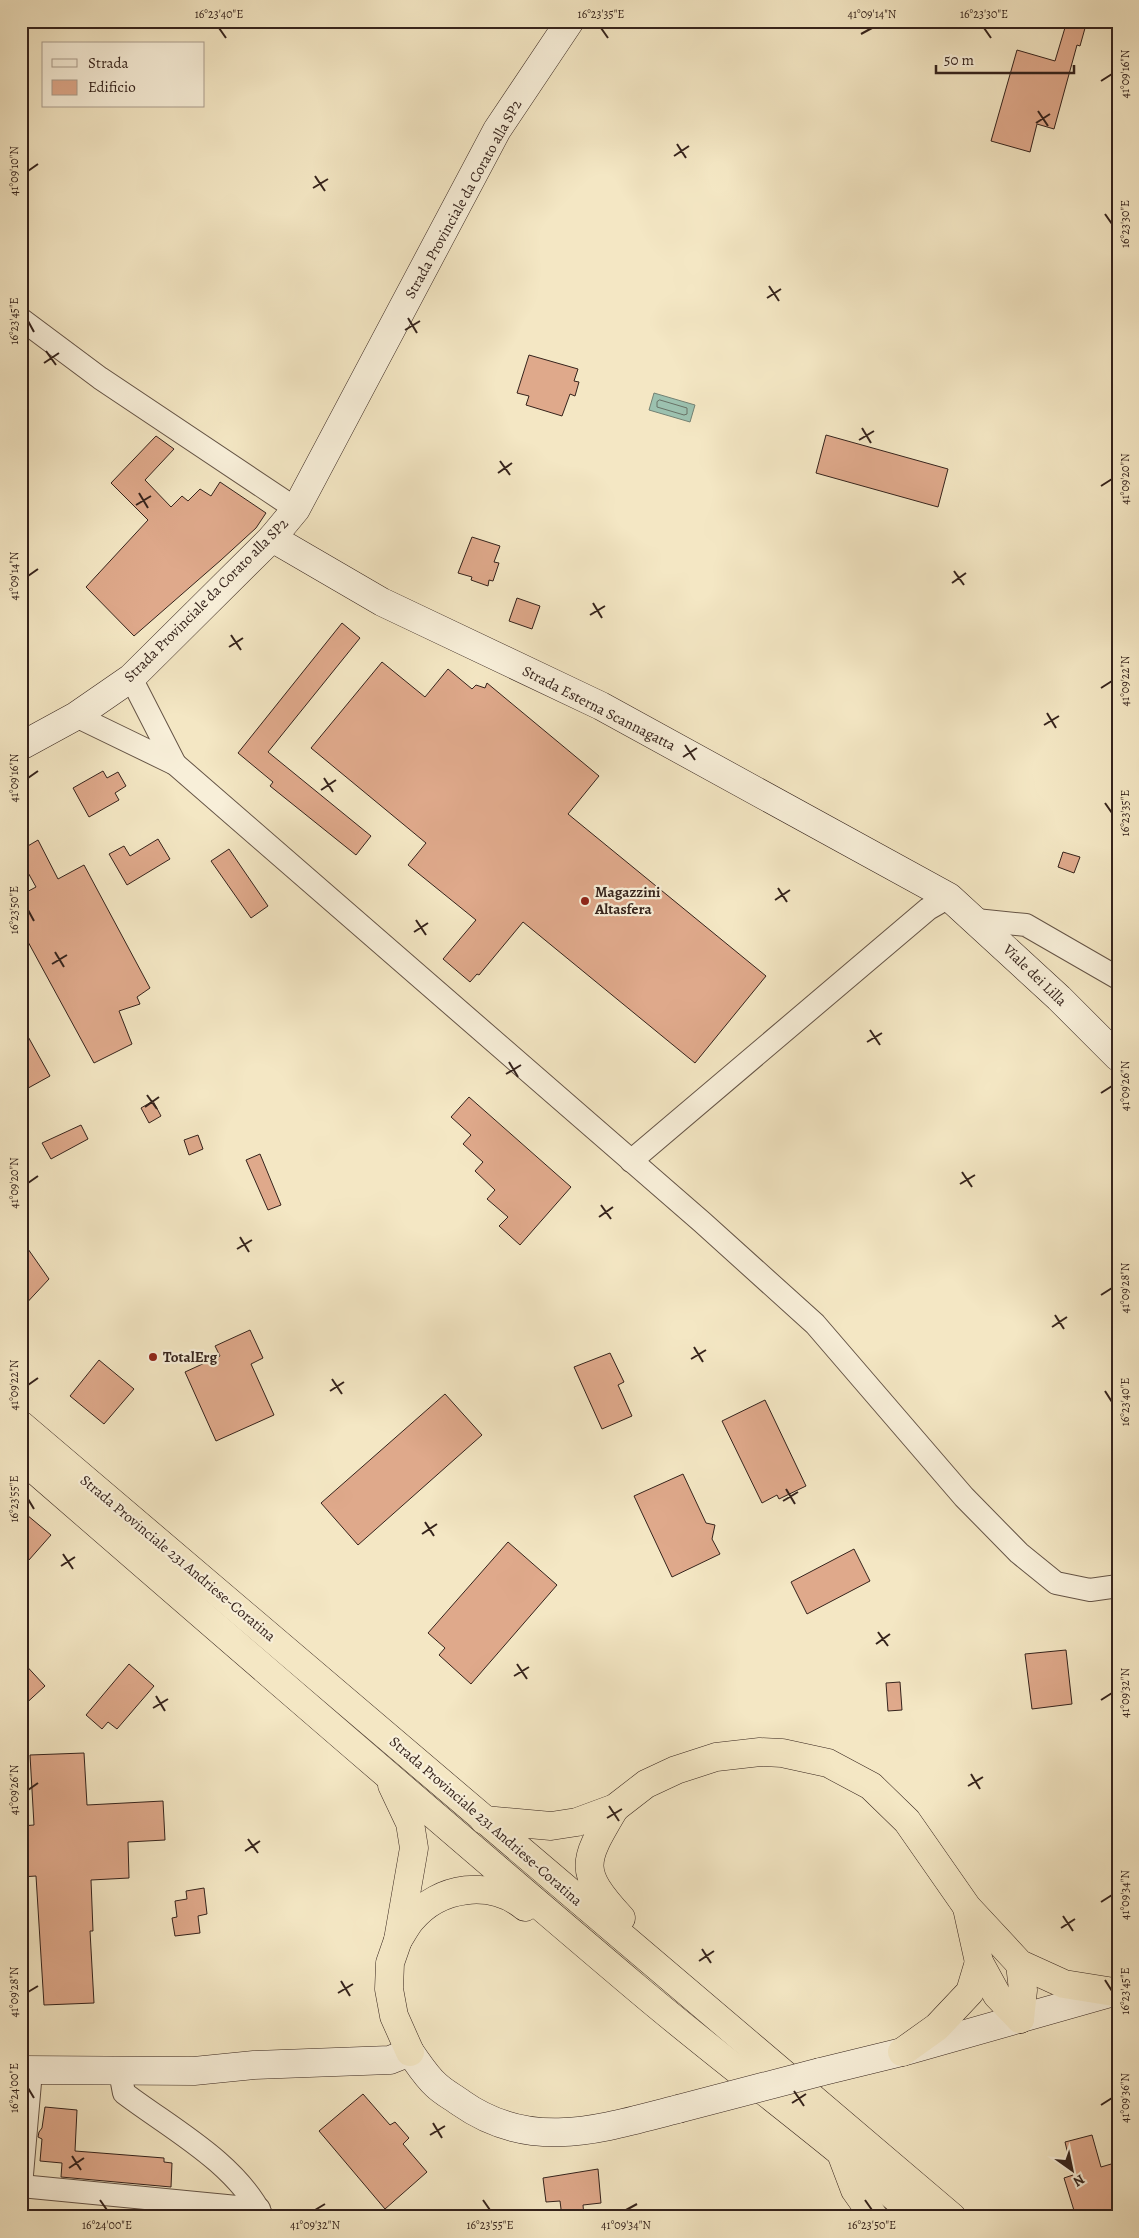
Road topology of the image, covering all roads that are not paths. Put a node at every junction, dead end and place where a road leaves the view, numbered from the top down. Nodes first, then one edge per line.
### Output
1 (570, 21) edge
2 (21, 319) edge
3 (296, 509) junction
4 (272, 538) junction
5 (131, 678) junction
6 (76, 716) junction
7 (21, 746) edge
8 (175, 764) junction
9 (949, 897) junction
10 (976, 920) junction
11 (1118, 978) edge
12 (1118, 1056) edge
13 (631, 1161) junction
14 (21, 1424) edge
15 (21, 1458) edge
16 (1118, 1586) edge
17 (388, 1776) junction
18 (615, 1808) junction
19 (484, 1820) junction
20 (967, 1907) junction
21 (398, 1940) junction
22 (646, 1958) junction
23 (979, 1962) junction
24 (1020, 1964) junction
25 (1116, 1991) edge
26 (642, 1992) junction
27 (1020, 2019) junction
28 (410, 2052) junction
29 (902, 2052) junction
30 (26, 2071) edge
31 (120, 2072) junction
32 (840, 2151) junction
33 (21, 2186) edge
34 (173, 2209) edge
35 (261, 2213) edge
36 (874, 2217) edge
37 (918, 2217) edge
38 (952, 2217) edge

1 - 3 street, Strada Provinciale da Corato alla SP2
2 - 3 street
3 - 4 street, Strada Provinciale da Corato alla SP2
4 - 5 street, Strada Provinciale da Corato alla SP2
4 - 9 street, Strada Esterna Scannagatta
5 - 6 street, Strada Provinciale da Corato alla SP2
5 - 8 street
6 - 7 street, Strada Provinciale da Corato alla SP2
6 - 8 street
8 - 13 street
9 - 10 street, Viale dei Lilla
9 - 13 street
10 - 11 street
10 - 12 street, Viale dei Lilla
13 - 16 street
14 - 19 highway, Strada Provinciale 231 Andriese-Coratina
15 - 17 highway, Strada Provinciale 231 Andriese-Coratina
17 - 21 highway
17 - 26 highway, Strada Provinciale 231 Andriese-Coratina
18 - 19 highway
18 - 20 highway
18 - 22 highway
19 - 22 highway, Strada Provinciale 231 Andriese-Coratina
20 - 23 highway
20 - 24 highway
21 - 26 highway
21 - 28 highway
22 - 38 highway, Strada Provinciale 231 Andriese-Coratina
23 - 27 highway
23 - 29 highway
24 - 25 highway
24 - 27 highway
25 - 27 street
26 - 32 highway, Strada Provinciale 231 Andriese-Coratina
27 - 29 street
28 - 29 street, bridge
28 - 31 street
30 - 31 street
30 - 33 street
31 - 35 street
32 - 36 highway
32 - 37 highway, Strada Provinciale 231 Andriese-Coratina
33 - 34 street
34 - 35 street

